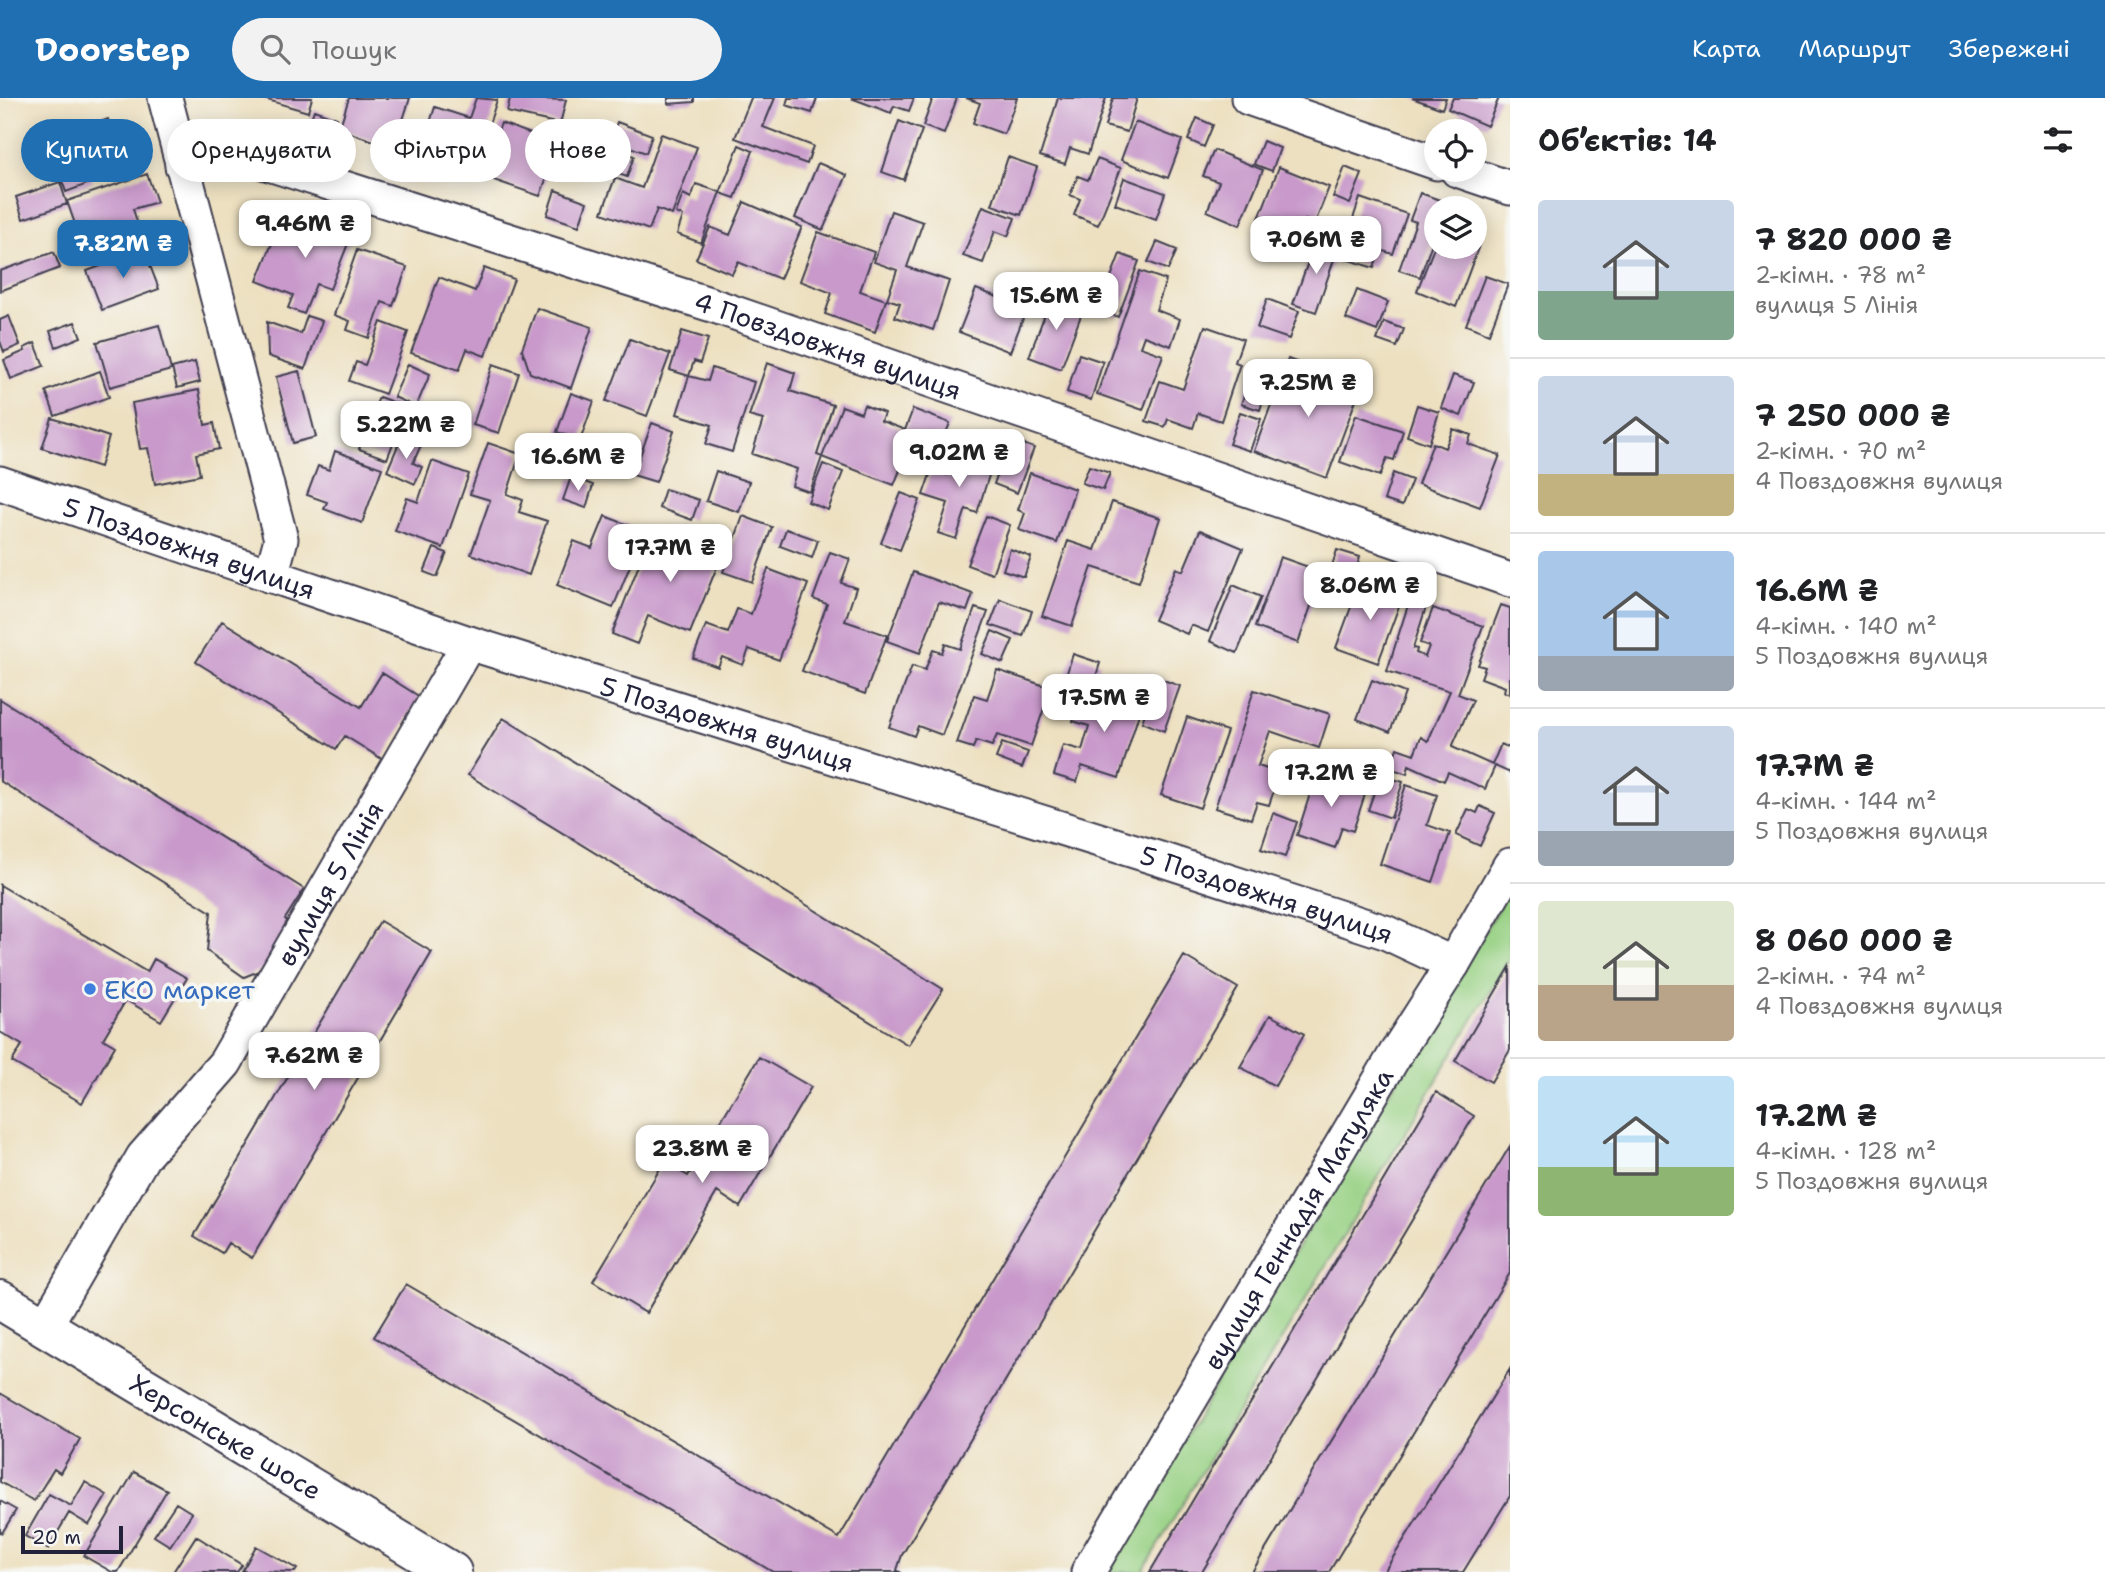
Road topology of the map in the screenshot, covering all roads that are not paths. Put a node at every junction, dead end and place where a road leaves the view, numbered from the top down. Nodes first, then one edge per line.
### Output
1 (165, 98) edge
2 (1248, 98) edge
3 (170, 119) edge
4 (1424, 159) edge
5 (1487, 180) edge
6 (186, 182) edge
7 (326, 182) edge
8 (1510, 188) edge
9 (0, 483) edge
10 (271, 576) junction
11 (1510, 580) edge
12 (469, 643) junction
13 (1510, 865) edge
14 (1453, 964) junction
15 (0, 1300) edge
16 (45, 1326) junction
17 (452, 1572) edge
18 (1088, 1572) edge

1 - 3 street
2 - 4 street
5 - 8 street
6 - 10 street
7 - 11 street, 4 Повздовжня вулиця
9 - 10 street, 5 Поздовжня вулиця
10 - 12 street, 5 Поздовжня вулиця
12 - 14 street, 5 Поздовжня вулиця
12 - 16 street, вулиця 5 Лінія
13 - 14 street, вулиця Геннадія Матуляка
14 - 18 street, вулиця Геннадія Матуляка
15 - 16 main road, Херсонське шосе
16 - 17 main road, Херсонське шосе

